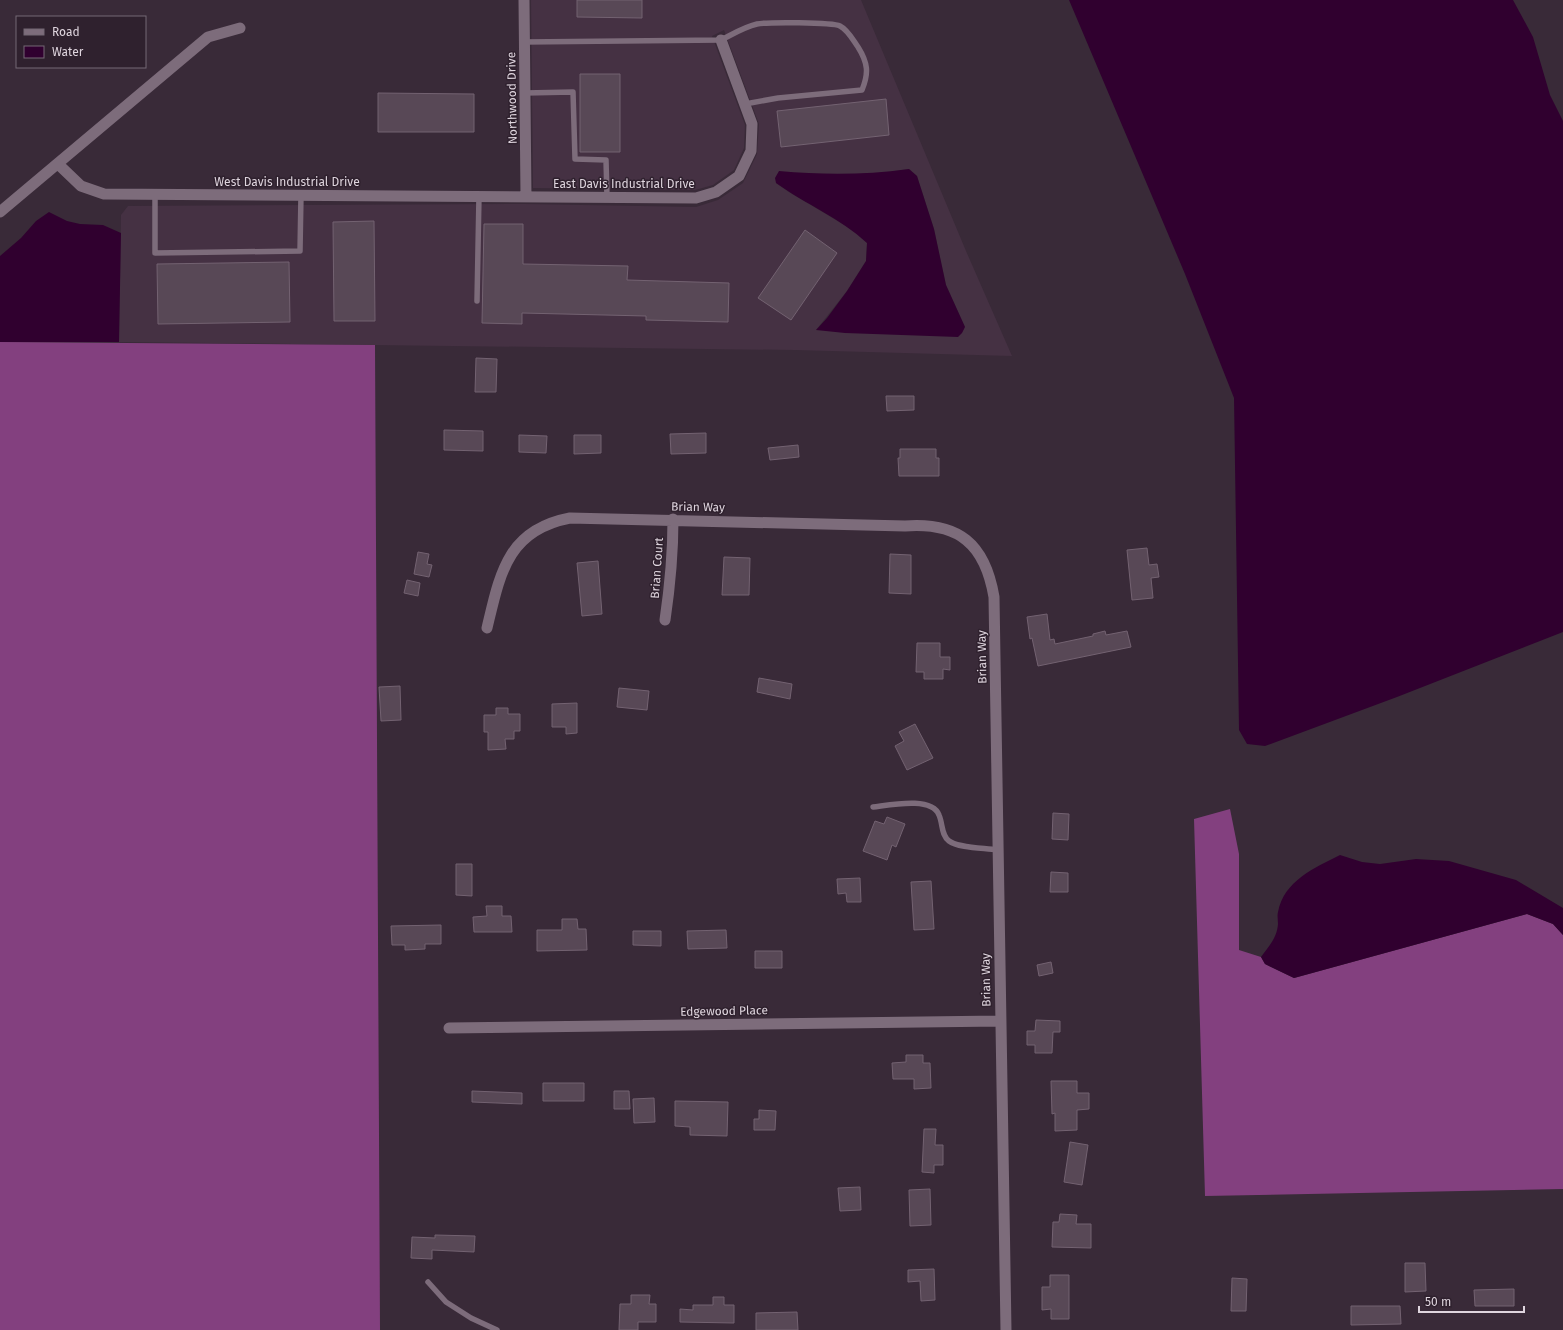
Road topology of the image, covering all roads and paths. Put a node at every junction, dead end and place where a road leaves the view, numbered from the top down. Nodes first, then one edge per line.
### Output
1 (524, 0) edge
2 (240, 28) dead end
3 (721, 40) junction
4 (524, 42) junction
5 (525, 93) junction
6 (745, 104) junction
7 (58, 164) junction
8 (155, 194) junction
9 (301, 195) junction
10 (479, 196) junction
11 (526, 196) junction
12 (607, 197) junction
13 (0, 212) edge
14 (477, 301) dead end
15 (673, 519) junction
16 (665, 620) dead end
17 (487, 628) dead end
18 (873, 807) dead end
19 (997, 850) junction
20 (1000, 1021) junction
21 (448, 1028) dead end
22 (428, 1282) dead end
23 (497, 1330) edge
24 (1006, 1330) edge

1 - 4 street, Northwood Drive
2 - 7 street
3 - 4 lane
3 - 6 street, East Davis Industrial Drive
3 - 6 lane
4 - 5 street, Northwood Drive
5 - 11 street, Northwood Drive
5 - 12 lane
6 - 12 street, East Davis Industrial Drive
7 - 8 street, West Davis Industrial Drive
7 - 13 street
8 - 9 street, West Davis Industrial Drive
8 - 9 lane
9 - 10 street, West Davis Industrial Drive
10 - 11 street, West Davis Industrial Drive
10 - 14 lane
11 - 12 street, East Davis Industrial Drive
15 - 16 street, Brian Court
15 - 17 street, Brian Way
15 - 19 street, Brian Way
18 - 19 lane
19 - 20 street, Brian Way
20 - 21 street, Edgewood Place
20 - 24 street, Brian Way
22 - 23 lane

